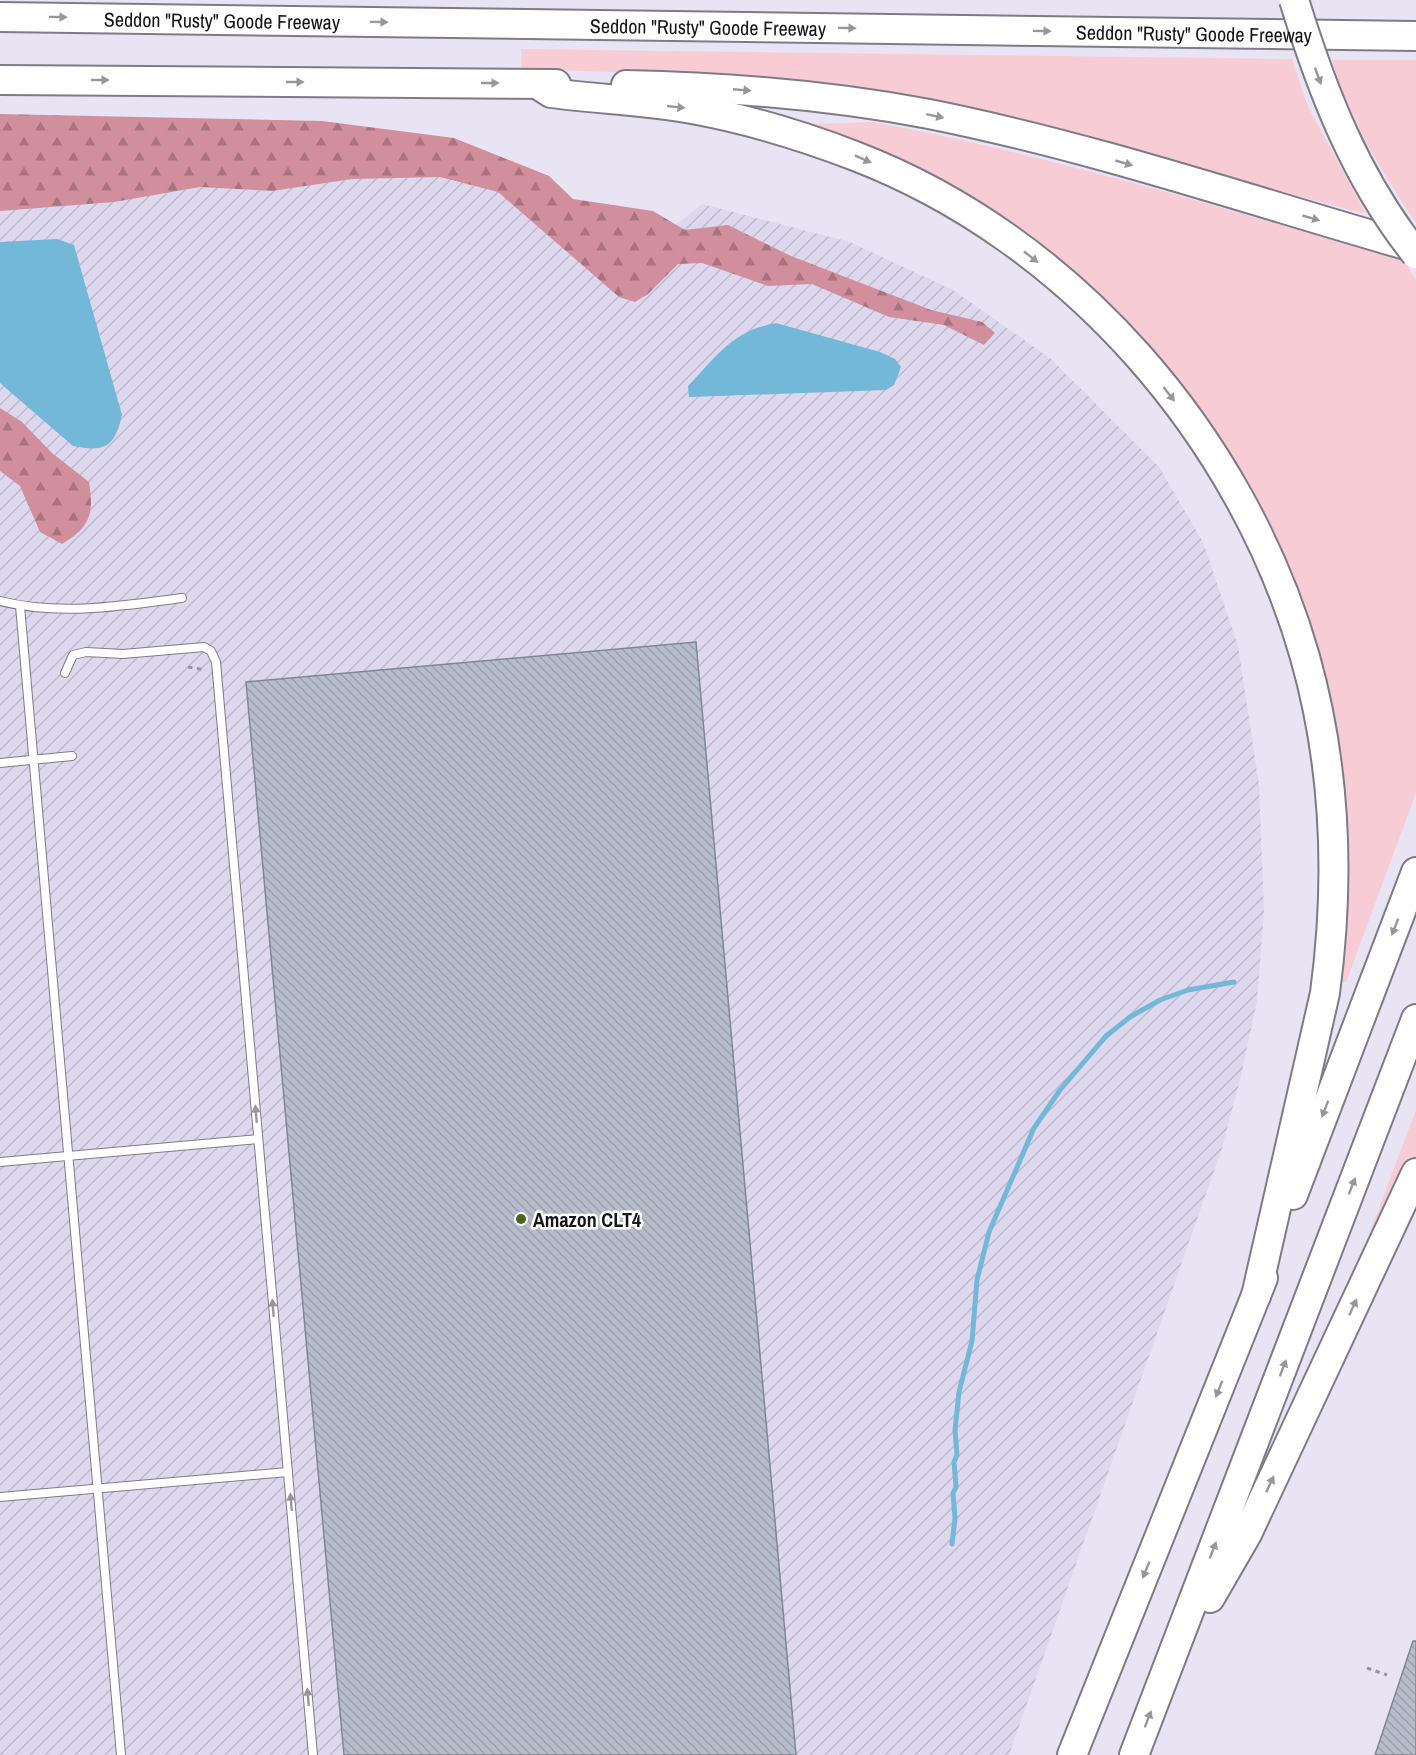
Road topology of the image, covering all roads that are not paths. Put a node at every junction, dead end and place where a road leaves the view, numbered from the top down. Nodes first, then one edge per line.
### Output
1 (1294, 0) edge
2 (0, 17) edge
3 (1416, 36) edge
4 (0, 80) edge
5 (537, 84) junction
6 (1416, 248) edge
7 (1416, 254) edge
8 (182, 598) dead end
9 (0, 601) edge
10 (20, 606) junction
11 (65, 673) dead end
12 (72, 756) dead end
13 (33, 760) junction
14 (0, 763) edge
15 (1416, 872) edge
16 (1416, 1019) edge
17 (258, 1139) junction
18 (69, 1156) junction
19 (0, 1162) edge
20 (1416, 1173) edge
21 (1256, 1296) junction
22 (288, 1472) junction
23 (98, 1488) junction
24 (0, 1497) edge
25 (1162, 1683) junction
26 (121, 1755) edge
27 (313, 1755) edge
28 (1072, 1755) edge
29 (1134, 1755) edge

1 -> 7 highway, bridge
2 -> 3 highway, Seddon "Rusty" Goode Freeway
4 -> 5 highway
5 -> 6 highway
5 -> 21 highway
8 - 10 lane
9 - 10 lane
10 - 13 lane
17 -> 11 lane
12 - 13 lane
13 - 14 lane
13 - 18 lane
15 -> 21 highway
25 -> 16 highway
17 - 18 lane
22 -> 17 lane
18 - 19 lane
18 - 23 lane
25 -> 20 highway
21 -> 28 highway
22 - 23 lane
27 -> 22 lane
23 - 24 lane
23 - 26 lane
29 -> 25 highway

